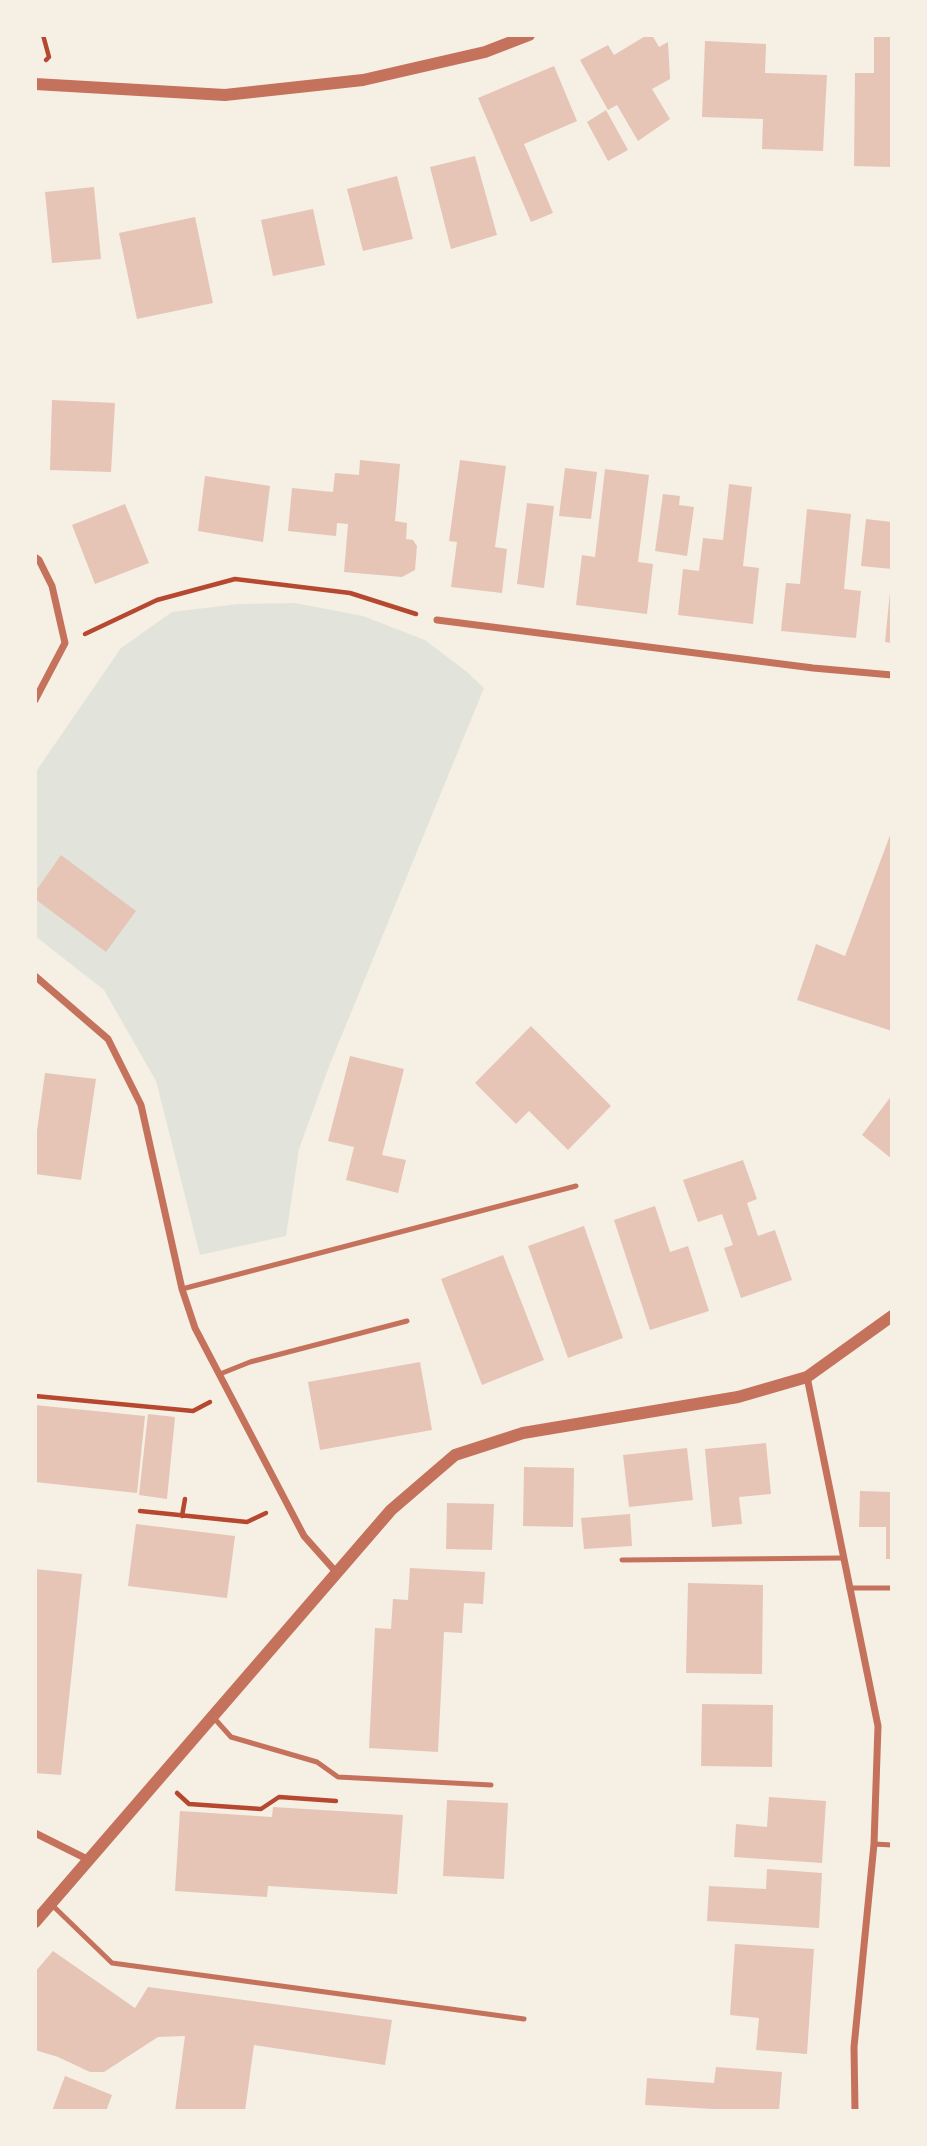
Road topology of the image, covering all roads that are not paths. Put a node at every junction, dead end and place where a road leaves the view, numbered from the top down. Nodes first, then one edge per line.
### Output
1 (530, 35) edge
2 (35, 84) edge
3 (35, 557) edge
4 (437, 620) road end
5 (892, 675) edge
6 (35, 700) edge
7 (35, 976) edge
8 (576, 1186) dead end
9 (182, 1289) junction
10 (892, 1316) edge
11 (407, 1321) dead end
12 (220, 1374) junction
13 (807, 1377) junction
14 (843, 1558) junction
15 (622, 1560) dead end
16 (336, 1572) junction
17 (849, 1588) junction
18 (892, 1588) edge
19 (212, 1716) junction
20 (491, 1785) dead end
21 (35, 1833) edge
22 (874, 1844) junction
23 (892, 1845) edge
24 (87, 1859) junction
25 (50, 1903) junction
26 (35, 1922) edge
27 (524, 2019) dead end
28 (855, 2111) edge

1 - 2 street
3 - 6 street
4 - 5 street
7 - 9 street
8 - 9 lane
9 - 12 street
10 - 13 street
11 - 12 lane
12 - 16 street
13 - 14 street
13 - 16 street
14 - 15 lane
14 - 17 street
16 - 19 street
17 - 18 lane
17 - 22 street
19 - 20 lane
19 - 24 street
21 - 24 street
22 - 23 lane
22 - 28 street
24 - 25 street
25 - 26 street
25 - 27 lane

